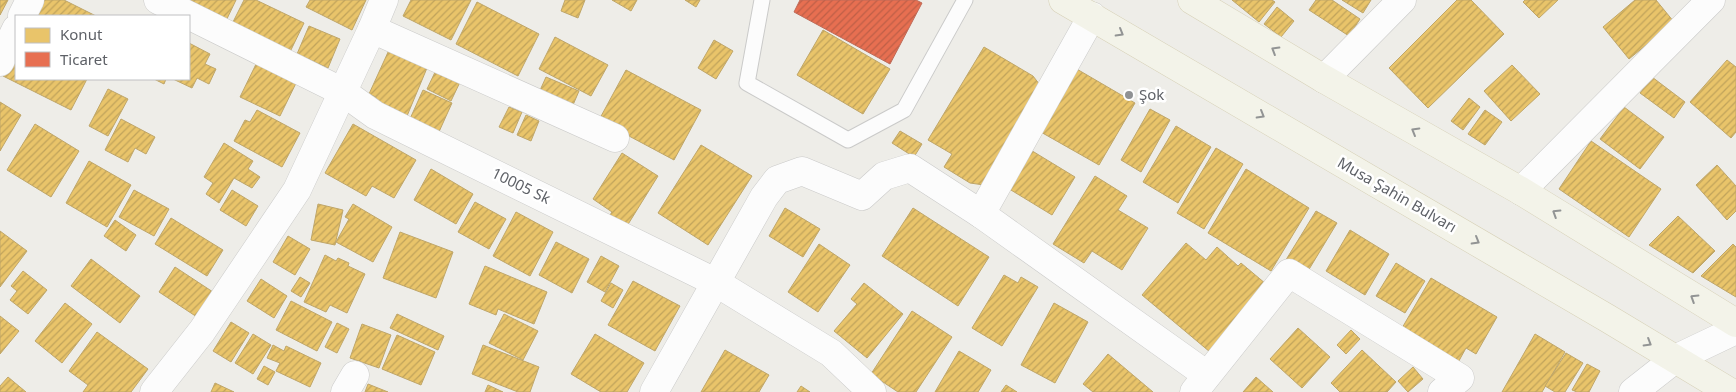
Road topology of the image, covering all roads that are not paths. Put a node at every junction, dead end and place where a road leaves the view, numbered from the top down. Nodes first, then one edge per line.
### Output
1 (30, 0) edge
2 (158, 0) edge
3 (384, 0) edge
4 (762, 0) edge
5 (965, 0) edge
6 (1063, 0) edge
7 (1402, 0) edge
8 (1711, 0) edge
9 (1204, 3) edge
10 (22, 15) edge
11 (188, 15) edge
12 (190, 16) edge
13 (1092, 16) junction
14 (372, 29) junction
15 (15, 31) edge
16 (0, 62) edge
17 (1324, 79) junction
18 (343, 92) junction
19 (615, 138) dead end
20 (1521, 191) junction
21 (980, 214) junction
22 (715, 282) junction
23 (1736, 323) edge
24 (1736, 330) edge
25 (1675, 358) junction
26 (1200, 383) edge
27 (1459, 387) edge
28 (154, 392) edge
29 (654, 392) edge
30 (872, 392) edge
31 (1633, 392) edge
32 (1730, 392) edge

1 - 10 street
2 - 11 street, 10005 Sk
3 - 14 street
4 - 5 lane
6 - 13 main road, Musa Şahin Bulvarı
7 - 17 street
8 - 20 street
17 -> 9 main road
12 - 18 street, 10005 Sk
13 - 21 street
13 -> 25 main road, Musa Şahin Bulvarı
14 - 18 street
14 - 19 street
15 - 16 street
20 -> 17 main road
18 - 22 street, 10005 Sk
18 - 28 street
23 -> 20 main road
21 - 22 street
21 - 26 street
22 - 29 street
22 - 30 street, 10005 Sk
24 - 25 street
25 - 31 street
25 - 32 main road, Musa Şahin Bulvarı
26 - 27 street

